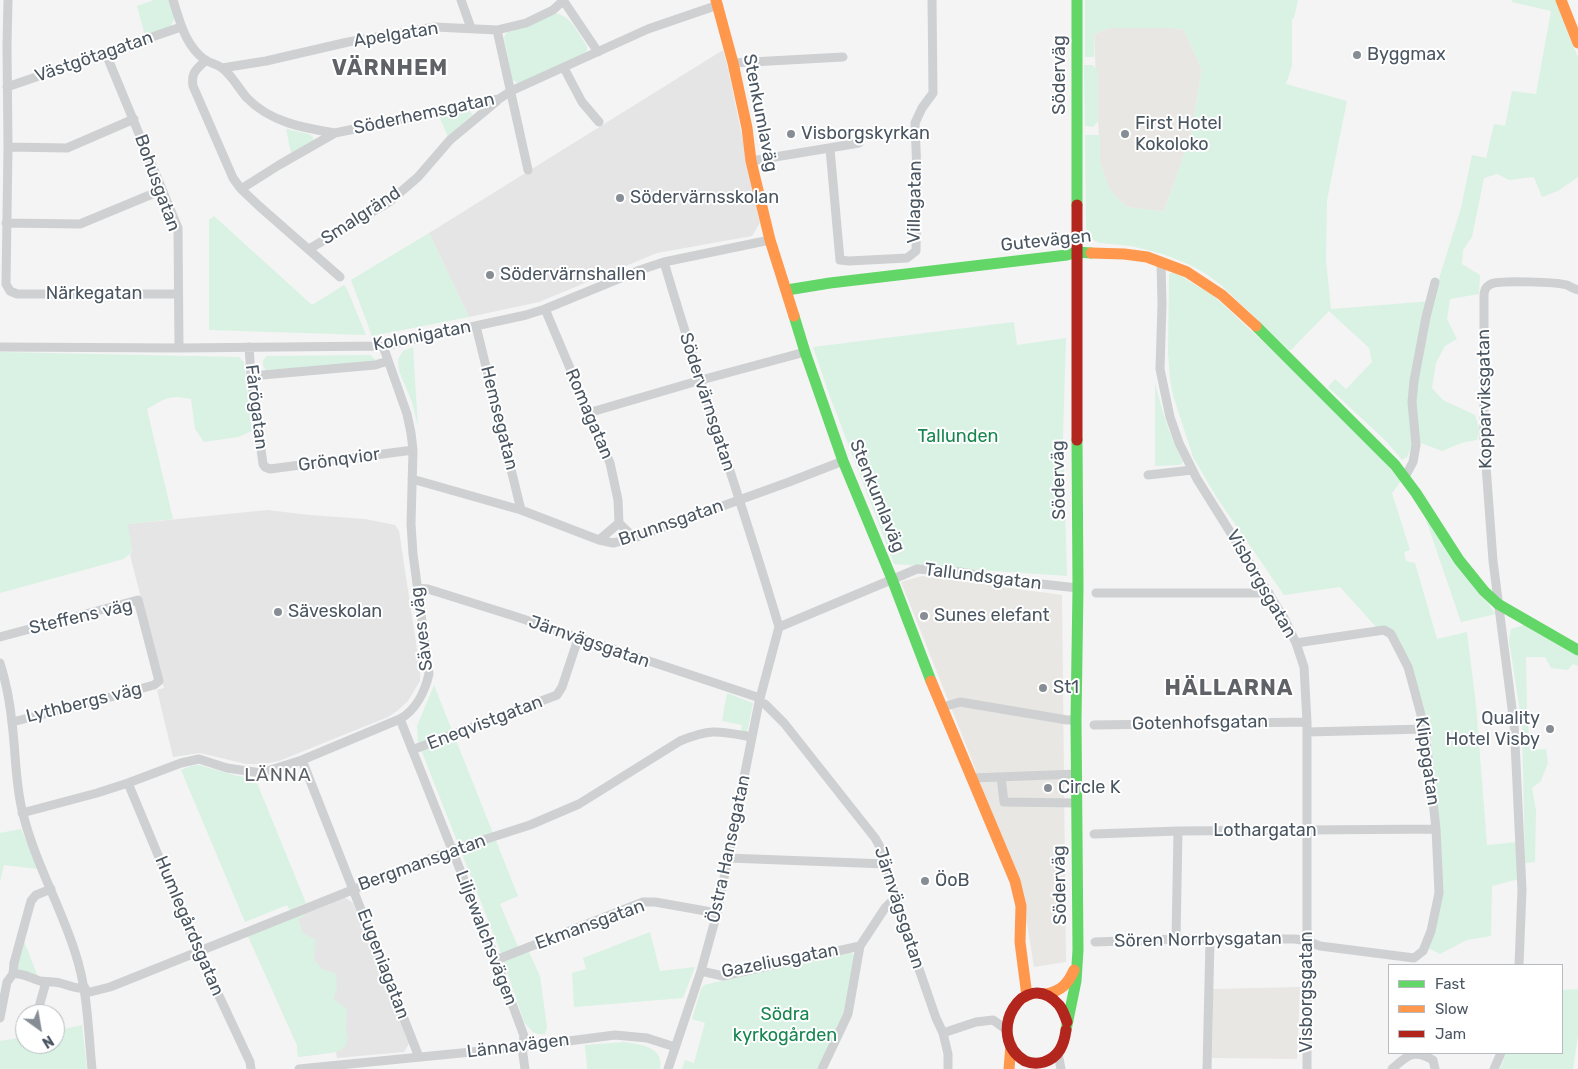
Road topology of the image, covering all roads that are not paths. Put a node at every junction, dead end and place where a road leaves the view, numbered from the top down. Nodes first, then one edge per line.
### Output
1 (18, 0) edge
2 (172, 0) edge
3 (461, 0) edge
4 (564, 0) edge
5 (932, 0) edge
6 (1077, 0) edge
7 (1561, 0) edge
8 (1569, 0) edge
9 (8, 2) edge
10 (717, 3) edge
11 (181, 27) junction
12 (471, 28) junction
13 (497, 30) junction
14 (1578, 32) edge
15 (1578, 43) edge
16 (598, 52) junction
17 (106, 54) junction
18 (843, 57) dead end
19 (206, 60) junction
20 (732, 63) junction
21 (222, 68) junction
22 (564, 68) junction
23 (7, 87) junction
24 (511, 91) junction
25 (499, 99) junction
26 (134, 119) junction
27 (599, 122) dead end
28 (335, 133) junction
29 (859, 144) dead end
30 (8, 147) junction
31 (830, 149) junction
32 (750, 161) junction
33 (528, 170) dead end
34 (241, 189) junction
35 (162, 190) junction
36 (6, 223) junction
37 (770, 240) junction
38 (309, 249) junction
39 (1077, 252) junction
40 (664, 262) junction
41 (1161, 262) junction
42 (340, 278) dead end
43 (1435, 282) dead end
44 (787, 290) junction
45 (1578, 290) edge
46 (178, 294) junction
47 (545, 309) junction
48 (476, 326) junction
49 (384, 346) junction
50 (0, 347) edge
51 (249, 347) junction
52 (179, 348) junction
53 (805, 352) junction
54 (388, 361) junction
55 (251, 376) junction
56 (701, 380) junction
57 (588, 413) junction
58 (413, 450) junction
59 (843, 461) junction
60 (265, 467) joint
61 (1192, 470) junction
62 (1148, 475) dead end
63 (1405, 477) junction
64 (412, 479) junction
65 (739, 500) junction
66 (521, 510) junction
67 (619, 523) junction
68 (634, 538) junction
69 (599, 540) junction
70 (892, 579) junction
71 (417, 588) junction
72 (1078, 588) junction
73 (1096, 593) dead end
74 (1269, 593) junction
75 (1498, 604) junction
76 (779, 627) junction
77 (0, 638) edge
78 (578, 638) junction
79 (1296, 642) junction
80 (1578, 650) edge
81 (0, 663) edge
82 (156, 684) joint
83 (759, 700) junction
84 (943, 707) junction
85 (400, 719) junction
86 (1076, 720) junction
87 (12, 722) junction
88 (1307, 722) junction
89 (1094, 725) dead end
90 (1425, 729) junction
91 (1307, 732) junction
92 (752, 737) junction
93 (412, 750) junction
94 (302, 760) junction
95 (1077, 774) junction
96 (1001, 777) junction
97 (972, 778) junction
98 (128, 783) junction
99 (1077, 803) junction
100 (22, 813) junction
101 (1436, 829) junction
102 (1178, 831) junction
103 (1306, 831) junction
104 (1094, 834) dead end
105 (452, 850) junction
106 (728, 858) junction
107 (886, 864) junction
108 (353, 888) junction
109 (51, 889) junction
110 (896, 897) junction
111 (717, 913) junction
112 (1176, 939) junction
113 (1210, 940) junction
114 (1307, 941) junction
115 (1095, 942) dead end
116 (860, 946) junction
117 (198, 951) junction
118 (1419, 956) joint
119 (496, 960) junction
120 (1078, 960) junction
121 (1519, 964) edge
122 (701, 971) junction
123 (13, 974) junction
124 (46, 982) junction
125 (85, 991) junction
126 (1046, 994) junction
127 (1026, 996) junction
128 (40, 1004) edge
129 (0, 1018) edge
130 (1067, 1022) junction
131 (1007, 1030) junction
132 (943, 1033) junction
133 (1011, 1045) junction
134 (522, 1047) junction
135 (675, 1047) junction
136 (1058, 1053) junction
137 (1414, 1054) edge
138 (1420, 1054) edge
139 (1502, 1054) edge
140 (419, 1057) junction
141 (1033, 1066) edge
142 (92, 1069) edge
143 (251, 1069) edge
144 (299, 1069) edge
145 (525, 1069) edge
146 (668, 1069) edge
147 (822, 1069) edge
148 (948, 1069) edge
149 (1009, 1069) edge
150 (1061, 1069) edge
151 (1207, 1069) edge
152 (1307, 1069) edge
153 (1392, 1069) edge
154 (1435, 1069) edge
155 (1494, 1069) edge

1 - 9 street
2 - 11 street, Söderhemsgatan
3 - 12 street
4 - 13 street, Apelgatan
4 - 16 street
5 - 31 street, Villagatan
6 - 39 street, Söderväg
7 - 15 street
8 - 14 street
9 - 23 street
10 - 16 street, Söderhemsgatan
10 - 20 street, Stenkumlaväg
11 - 17 street, Västgötagatan
11 - 19 street, Söderhemsgatan
12 - 13 street, Apelgatan
12 - 21 street, Apelgatan
13 - 24 street
16 - 22 street, Söderhemsgatan
17 - 23 street, Västgötagatan
17 - 26 street, Bohusgatan
18 - 20 street
19 - 21 street, Söderhemsgatan
19 - 34 street
20 - 32 street, Stenkumlaväg
21 - 28 street, Söderhemsgatan
22 - 24 street, Söderhemsgatan
22 - 27 street
23 - 30 street
24 - 25 street, Söderhemsgatan
24 - 33 street
25 - 28 street, Söderhemsgatan
25 - 38 street, Smalgränd
26 - 30 street
26 - 35 street, Bohusgatan
28 - 34 street
29 - 31 street
30 - 36 street
31 - 32 street
32 - 37 street, Stenkumlaväg
34 - 38 street
35 - 36 street
35 - 46 street, Bohusgatan
36 - 46 street, Närkegatan
37 - 40 street, Kolonigatan
37 - 44 street, Stenkumlaväg
38 - 42 street
39 - 41 street, Gutevägen
39 - 44 street, Gutevägen
39 - 72 street, Söderväg
40 - 47 street, Kolonigatan
40 - 56 street, Södervärnsgatan
41 - 61 street, Visborgsgatan
41 - 63 street, Gutevägen
43 - 63 street
44 - 53 street, Stenkumlaväg
45 - 75 street, Kopparviksgatan
46 - 52 street, Bohusgatan
47 - 48 street, Kolonigatan
47 - 57 street, Romagatan
48 - 49 street, Kolonigatan
48 - 66 street, Hemsegatan
49 - 51 street, Kolonigatan
49 - 54 street, Säves väg
50 - 52 street, Kolonigatan
51 - 52 street, Kolonigatan
51 - 55 street, Fårögatan
53 - 56 street
53 - 59 street, Stenkumlaväg
54 - 55 street
54 - 58 street, Säves väg
55 - 60 street, Fårögatan
56 - 57 street
56 - 65 street, Södervärnsgatan
57 - 67 street, Romagatan
58 - 60 street, Grönqvior
58 - 64 street, Säves väg
59 - 65 street, Brunnsgatan
59 - 70 street, Stenkumlaväg
61 - 62 street
61 - 74 street, Visborgsgatan
63 - 75 street, Gutevägen
64 - 66 street, Brunnsgatan
64 - 71 street, Säves väg
65 - 68 street, Brunnsgatan
65 - 76 street, Södervärnsgatan
66 - 69 street, Brunnsgatan
67 - 68 street
67 - 69 street
68 - 69 street, Brunnsgatan
70 - 72 street, Tallundsgatan
70 - 76 street, Tallundsgatan
70 - 84 street, Stenkumlaväg
71 - 78 street, Järnvägsgatan
71 - 85 street, Säves väg
72 - 86 street, Söderväg
73 - 74 street
74 - 79 street, Visborgsgatan
75 - 80 street
75 - 121 street
76 - 83 street, Östra Hansegatan
77 - 82 street, Steffens väg
78 - 83 street, Järnvägsgatan
78 - 93 street, Eneqvistgatan
79 - 88 street, Visborgsgatan
79 - 90 street, Klippgatan
81 - 87 street
82 - 87 street, Lythbergs väg
83 - 92 street, Östra Hansegatan
83 - 107 street, Järnvägsgatan
84 - 86 street
84 - 97 street, Stenkumlaväg
85 - 93 street, Liljewalchsvägen
85 - 94 street, Säves väg
86 - 95 street, Söderväg
87 - 100 street
88 - 89 street, Gotenhofsgatan
88 - 91 street, Visborgsgatan
90 - 91 street
90 - 101 street, Klippgatan
91 - 103 street, Visborgsgatan
92 - 105 street, Bergmansgatan
92 - 106 street, Östra Hansegatan
93 - 105 street, Liljewalchsvägen
94 - 98 street, Säves väg
94 - 108 street, Eugeniagatan
95 - 96 street
95 - 99 street, Söderväg
96 - 97 street
96 - 99 street
97 - 127 street, Stenkumlaväg
98 - 100 street, Säves väg
98 - 117 street, Humlegårdsgatan
99 - 120 street, Söderväg
100 - 109 street
101 - 103 street, Lothargatan
101 - 118 street, Klippgatan
102 - 103 street, Lothargatan
102 - 104 street, Lothargatan
102 - 112 street
103 - 114 street, Visborgsgatan
105 - 108 street, Bergmansgatan
105 - 119 street, Liljewalchsvägen
106 - 107 street
106 - 111 street, Östra Hansegatan
107 - 110 street, Järnvägsgatan
108 - 117 street, Bergmansgatan
108 - 140 street, Eugeniagatan
109 - 123 street
109 - 125 street
110 - 116 street
110 - 132 street, Järnvägsgatan
111 - 119 street, Ekmansgatan
111 - 122 street, Östra Hansegatan
112 - 113 street, Sören Norrbysgatan
112 - 115 street, Sören Norrbysgatan
113 - 114 street, Sören Norrbysgatan
113 - 151 street
114 - 118 street, Sören Norrbysgatan
114 - 152 street, Visborgsgatan
116 - 122 street, Gazeliusgatan
116 - 147 street
117 - 125 street, Bergmansgatan
117 - 143 street, Humlegårdsgatan
119 - 134 street, Liljewalchsvägen
120 - 126 street, Söderväg
120 - 130 street, Söderväg
122 - 135 street, Östra Hansegatan
123 - 124 street
123 - 129 street
124 - 125 street
124 - 128 street
125 - 142 street
126 - 127 street
126 - 130 street
127 - 131 street
130 - 136 street
131 - 132 street
131 - 133 street
132 - 148 street, Järnvägsgatan
133 - 141 street
133 - 149 street
134 - 135 street, Lännavägen
134 - 140 street, Lännavägen
134 - 145 street, Liljewalchsvägen
135 - 146 street, Östra Hansegatan
136 - 141 street
136 - 150 street
137 - 153 street
138 - 154 street
139 - 155 street
140 - 144 street, Lännavägen

